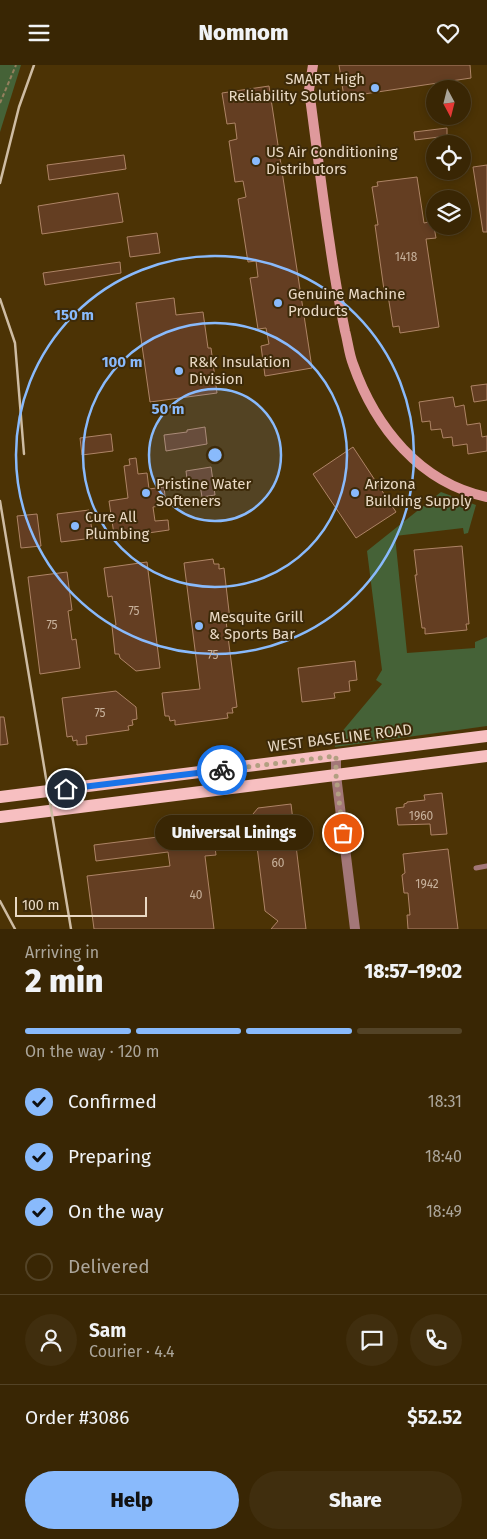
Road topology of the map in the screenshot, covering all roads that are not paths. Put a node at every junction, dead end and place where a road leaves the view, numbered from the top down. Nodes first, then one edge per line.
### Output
1 (313, 65) edge
2 (487, 497) edge
3 (487, 737) edge
4 (336, 756) junction
5 (487, 756) edge
6 (336, 775) junction
7 (154, 778) junction
8 (0, 797) edge
9 (156, 797) junction
10 (0, 817) edge
11 (487, 867) edge
12 (476, 868) dead end
13 (355, 929) edge

1 - 2 street
3 - 4 main road, WEST BASELINE ROAD
4 - 6 street
4 - 7 main road, WEST BASELINE ROAD
5 - 6 main road
6 - 9 main road
6 - 13 street
7 - 8 main road, WEST BASELINE ROAD
7 - 9 main road
9 - 10 main road
11 - 12 lane

